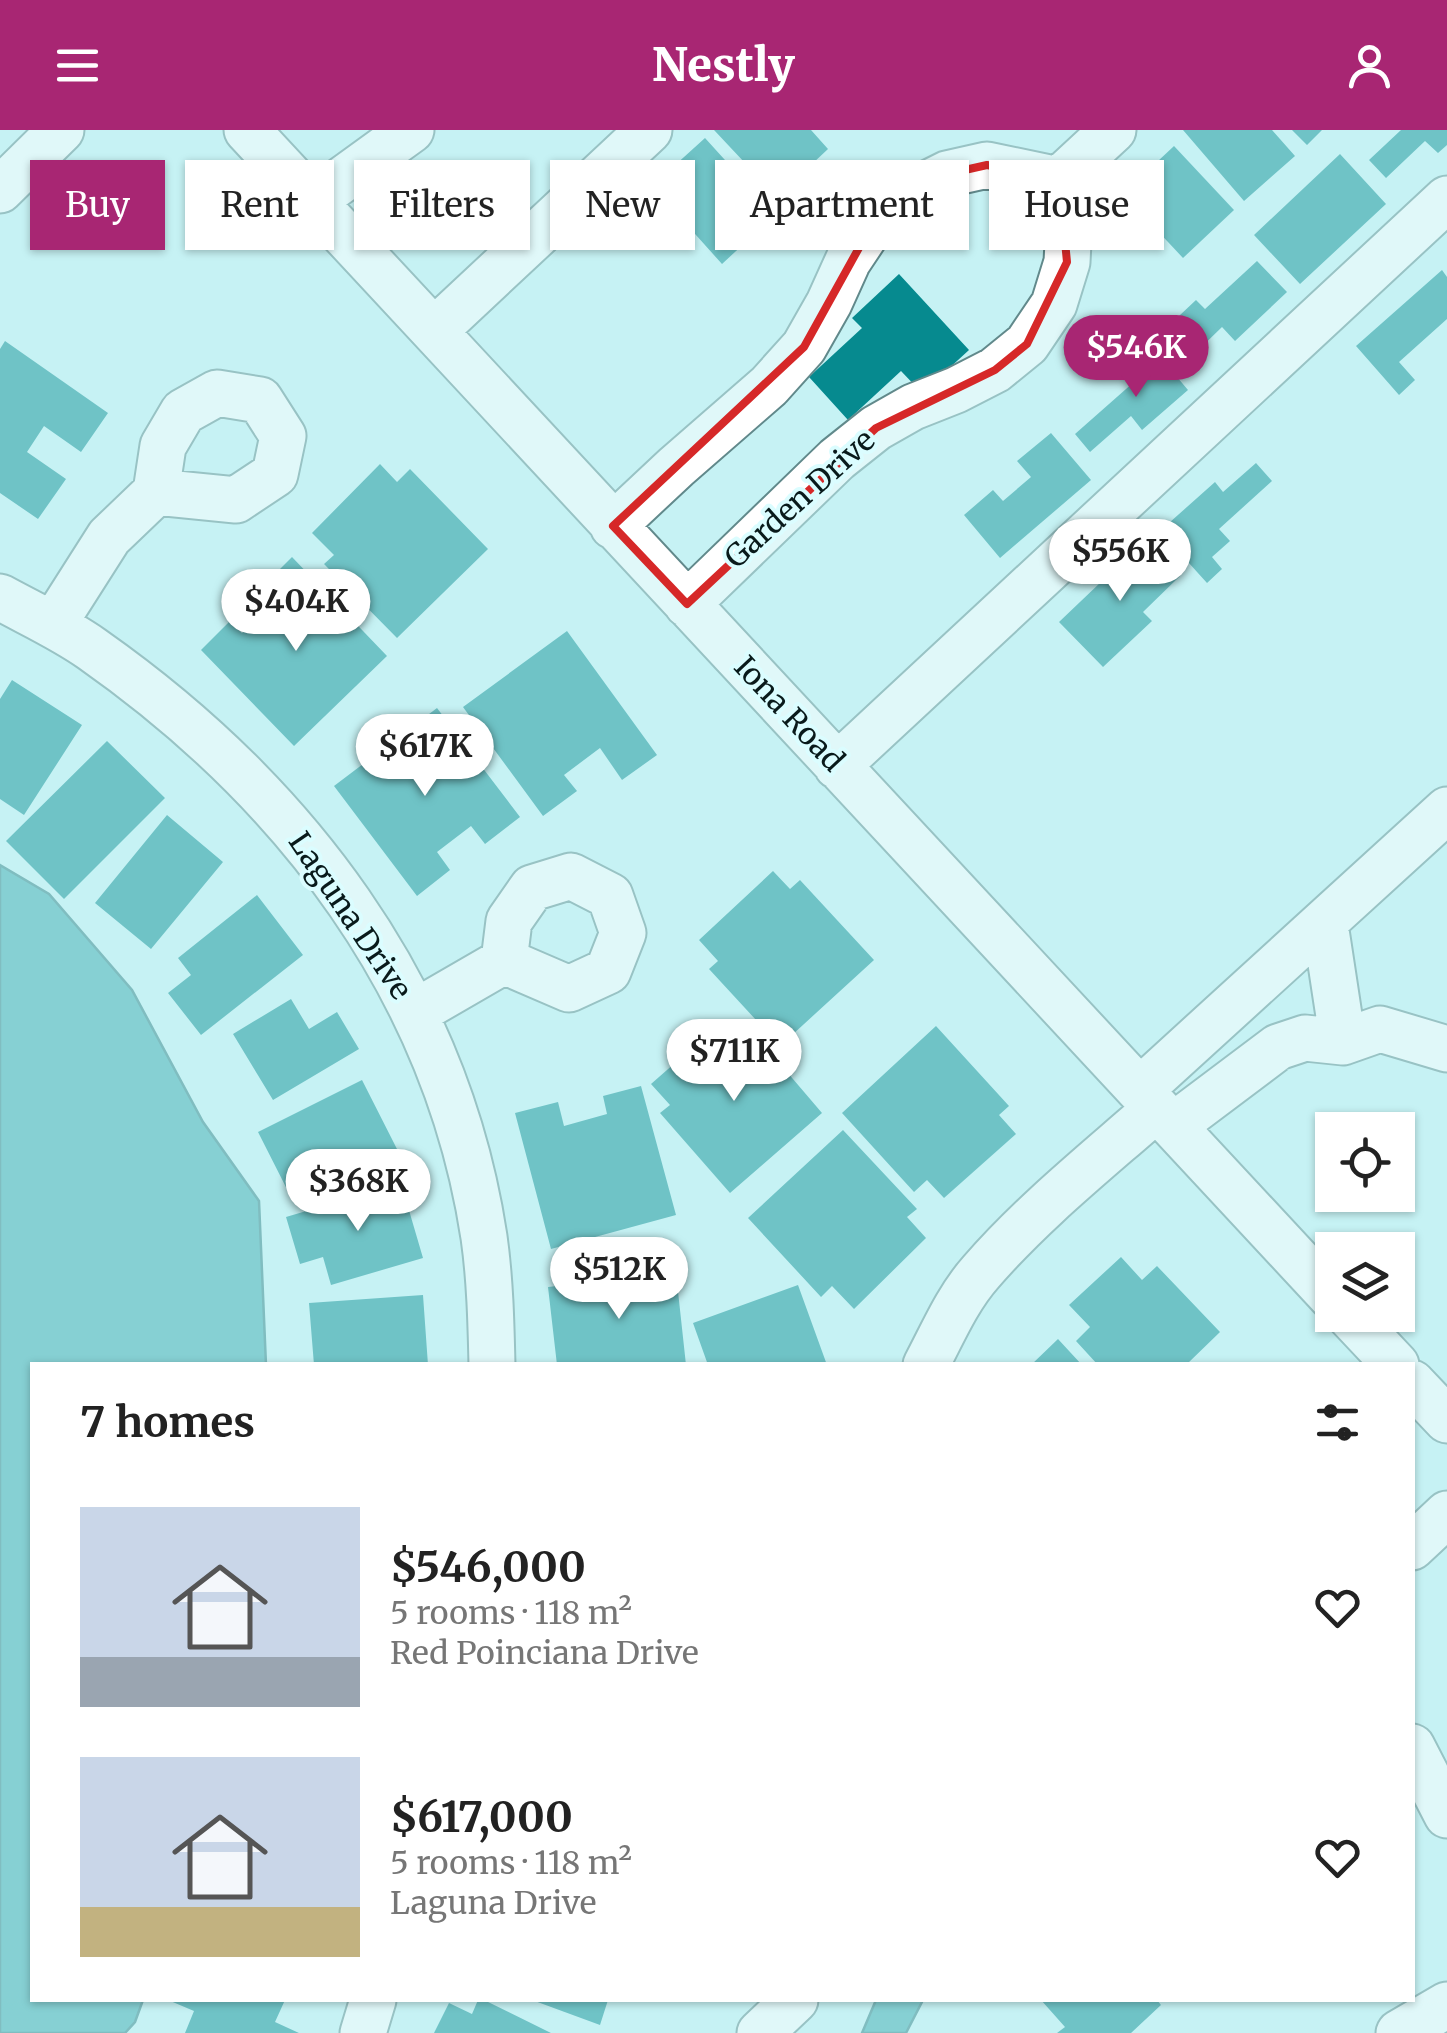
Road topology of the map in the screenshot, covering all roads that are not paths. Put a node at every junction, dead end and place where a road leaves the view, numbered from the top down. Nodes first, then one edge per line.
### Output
1 (61, 130) edge
2 (246, 130) edge
3 (411, 130) edge
4 (649, 130) edge
5 (1113, 130) edge
6 (274, 160) edge
7 (1080, 160) edge
8 (989, 166) edge
9 (334, 186) edge
10 (0, 190) edge
11 (1447, 199) edge
12 (334, 224) edge
13 (1068, 250) edge
14 (434, 331) junction
15 (156, 492) dead end
16 (613, 526) junction
17 (0, 598) edge
18 (687, 604) junction
19 (53, 625) junction
20 (838, 766) junction
21 (1447, 810) edge
22 (1324, 924) junction
23 (504, 962) dead end
24 (414, 1012) junction
25 (1343, 1042) junction
26 (1447, 1050) edge
27 (1156, 1109) junction
28 (1315, 1279) edge
29 (1365, 1332) edge
30 (492, 1362) edge
31 (928, 1362) edge
32 (1393, 1362) edge
33 (1415, 1386) edge
34 (1447, 1420) edge
35 (1447, 1514) edge
36 (1415, 1543) edge
37 (1415, 1753) edge
38 (1447, 1815) edge
39 (372, 2002) edge
40 (793, 2002) edge
41 (1447, 2005) edge
42 (362, 2033) edge
43 (760, 2033) edge
44 (1399, 2033) edge

1 - 10 street
2 - 6 street, Iona Road
3 - 9 street
4 - 14 street
5 - 7 street
8 - 16 street
11 - 20 street
12 - 14 street, Iona Road
13 - 18 street, Garden Drive
14 - 16 street, Iona Road
15 - 19 street
16 - 18 street, Iona Road
17 - 19 street, Laguna Drive
18 - 20 street, Iona Road
19 - 24 street, Laguna Drive
20 - 27 street, Iona Road
21 - 22 street
22 - 25 street
22 - 27 street
23 - 24 street
24 - 30 street, Laguna Drive
25 - 26 street
25 - 27 street
27 - 28 street, Iona Road
27 - 31 street
29 - 32 street
33 - 34 street
35 - 36 street
37 - 38 street
39 - 42 street
40 - 43 street
41 - 44 street

